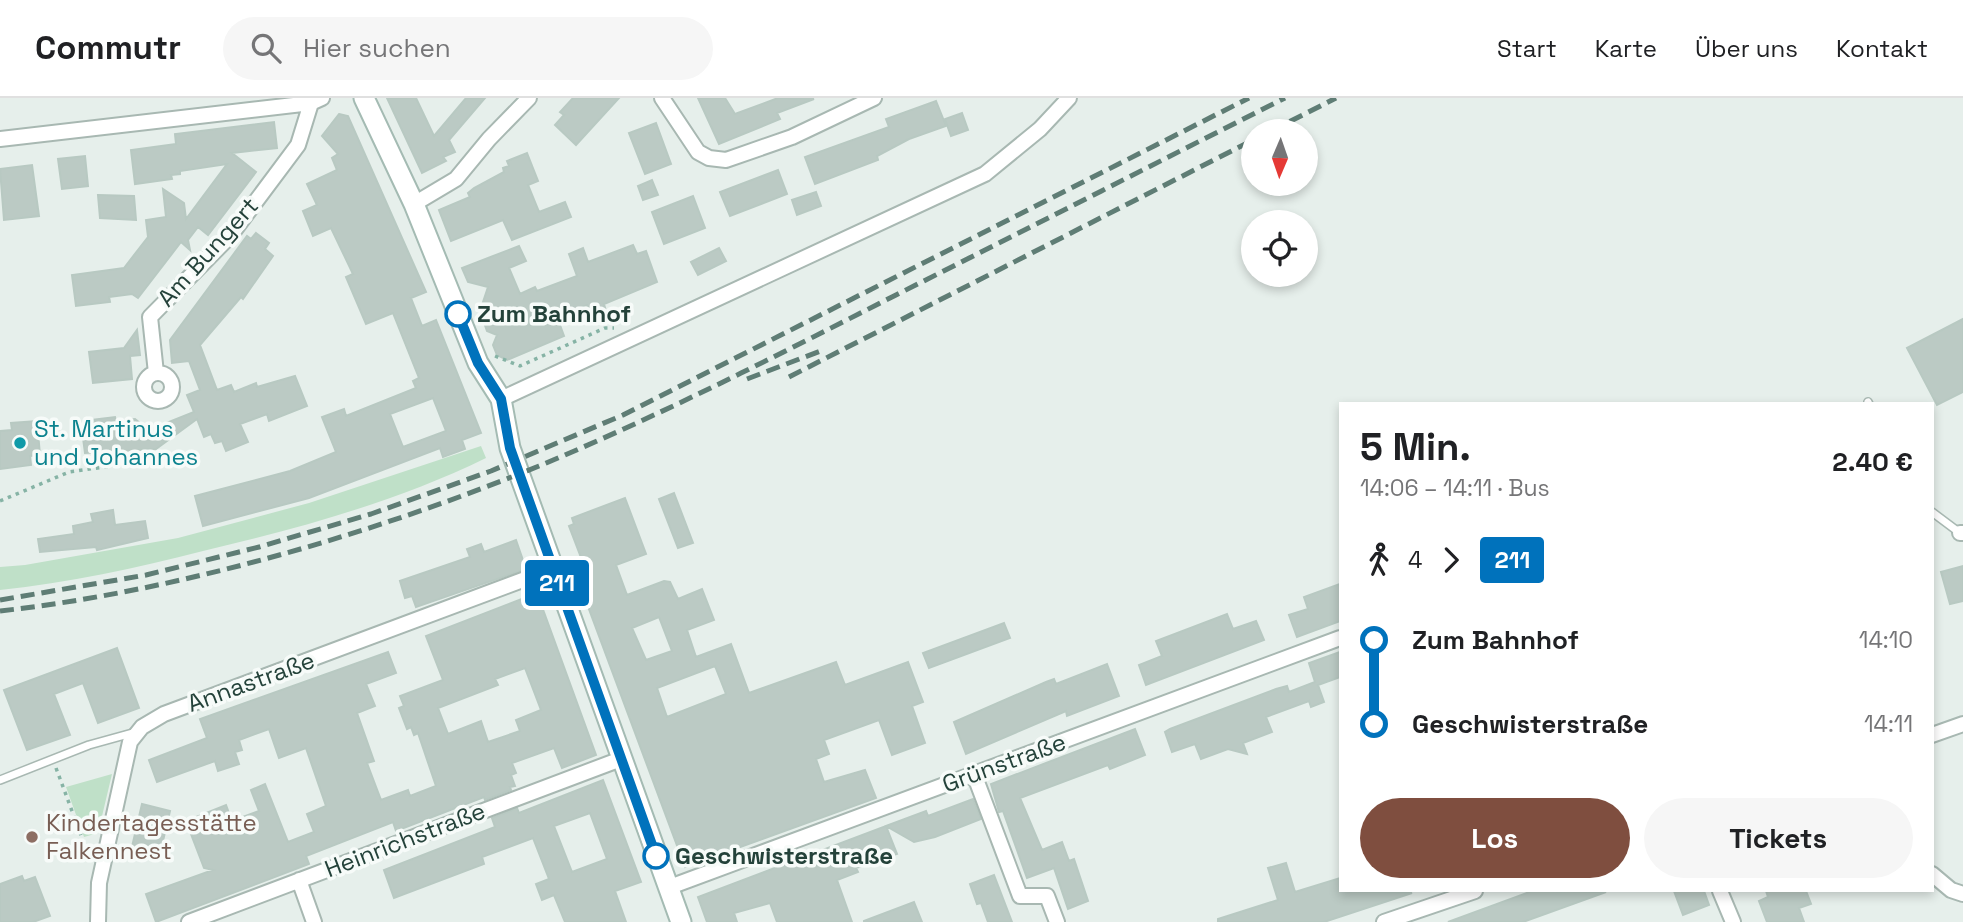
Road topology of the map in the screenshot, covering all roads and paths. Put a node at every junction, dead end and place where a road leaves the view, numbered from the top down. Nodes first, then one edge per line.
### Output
1 (364, 98) edge
2 (529, 98) edge
3 (662, 98) edge
4 (874, 98) edge
5 (1069, 98) edge
6 (317, 100) edge
7 (0, 139) edge
8 (414, 204) junction
9 (617, 328) dead end
10 (490, 345) dead end
11 (156, 373) dead end
12 (501, 399) junction
13 (146, 461) dead end
14 (0, 501) edge
15 (1934, 513) edge
16 (1961, 533) edge
17 (552, 569) junction
18 (1339, 638) edge
19 (1963, 724) edge
20 (137, 732) junction
21 (1934, 734) edge
22 (53, 759) junction
23 (621, 759) junction
24 (974, 774) junction
25 (0, 780) edge
26 (86, 869) dead end
27 (1934, 876) edge
28 (299, 880) junction
29 (667, 888) junction
30 (1472, 892) edge
31 (1720, 892) edge
32 (1963, 894) edge
33 (98, 922) edge
34 (189, 922) edge
35 (314, 922) edge
36 (681, 922) edge
37 (1057, 922) edge
38 (1384, 922) edge
39 (1733, 922) edge

1 - 8 street
2 - 8 street
3 - 4 street
5 - 12 street
6 - 7 street
6 - 11 street, Am Bungert
8 - 12 street
9 - 10 path
12 - 17 street
13 - 14 path
15 - 16 lane
17 - 20 street, Annastraße
17 - 23 street
18 - 24 street, Grünstraße
19 - 21 street
20 - 22 lane
20 - 33 street
22 - 25 lane
22 - 26 path
23 - 28 street, Heinrichstraße
23 - 29 street
24 - 29 street, Grünstraße
24 - 37 street
27 - 32 street
28 - 34 street, Heinrichstraße
28 - 35 street
29 - 36 street
30 - 38 street
31 - 39 street

